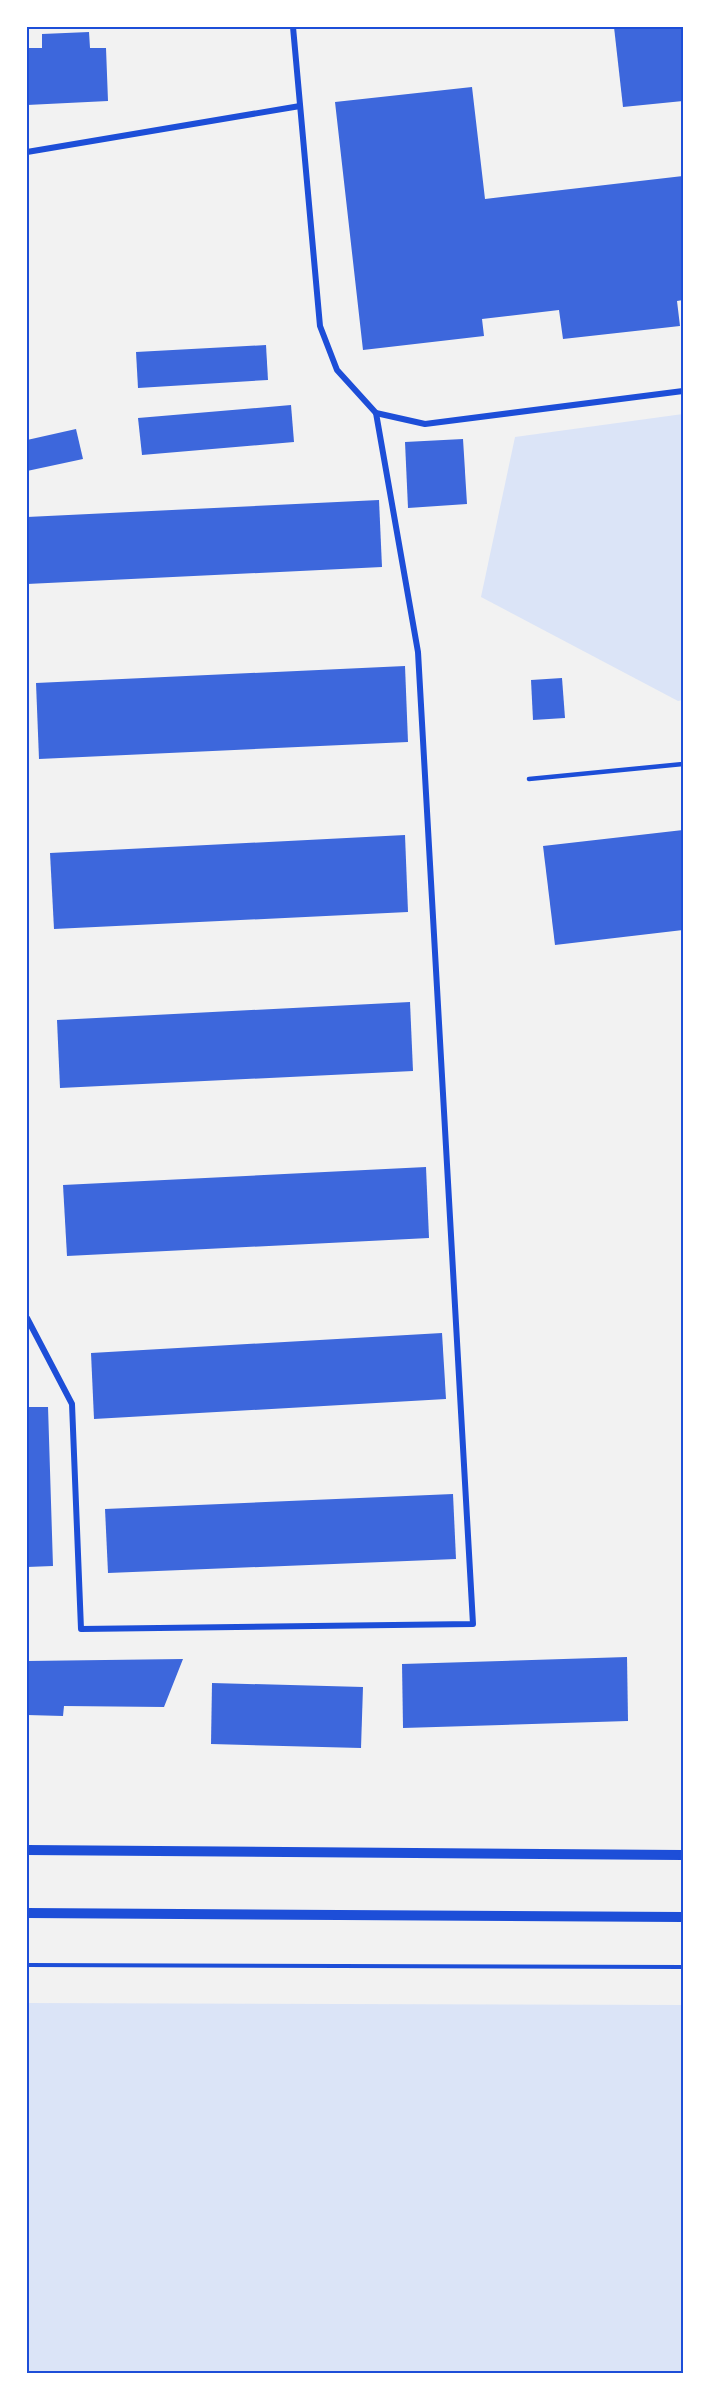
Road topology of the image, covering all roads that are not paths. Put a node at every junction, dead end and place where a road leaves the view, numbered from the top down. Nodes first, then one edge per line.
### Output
1 (293, 27) edge
2 (300, 106) junction
3 (27, 152) edge
4 (683, 391) edge
5 (376, 413) junction
6 (683, 764) edge
7 (529, 779) dead end
8 (27, 1318) edge
9 (27, 1850) edge
10 (683, 1855) edge
11 (27, 1913) edge
12 (683, 1917) edge

1 - 2 street
2 - 3 street
2 - 5 street
4 - 5 street
5 - 8 street
6 - 7 lane
9 - 10 street
11 - 12 street

